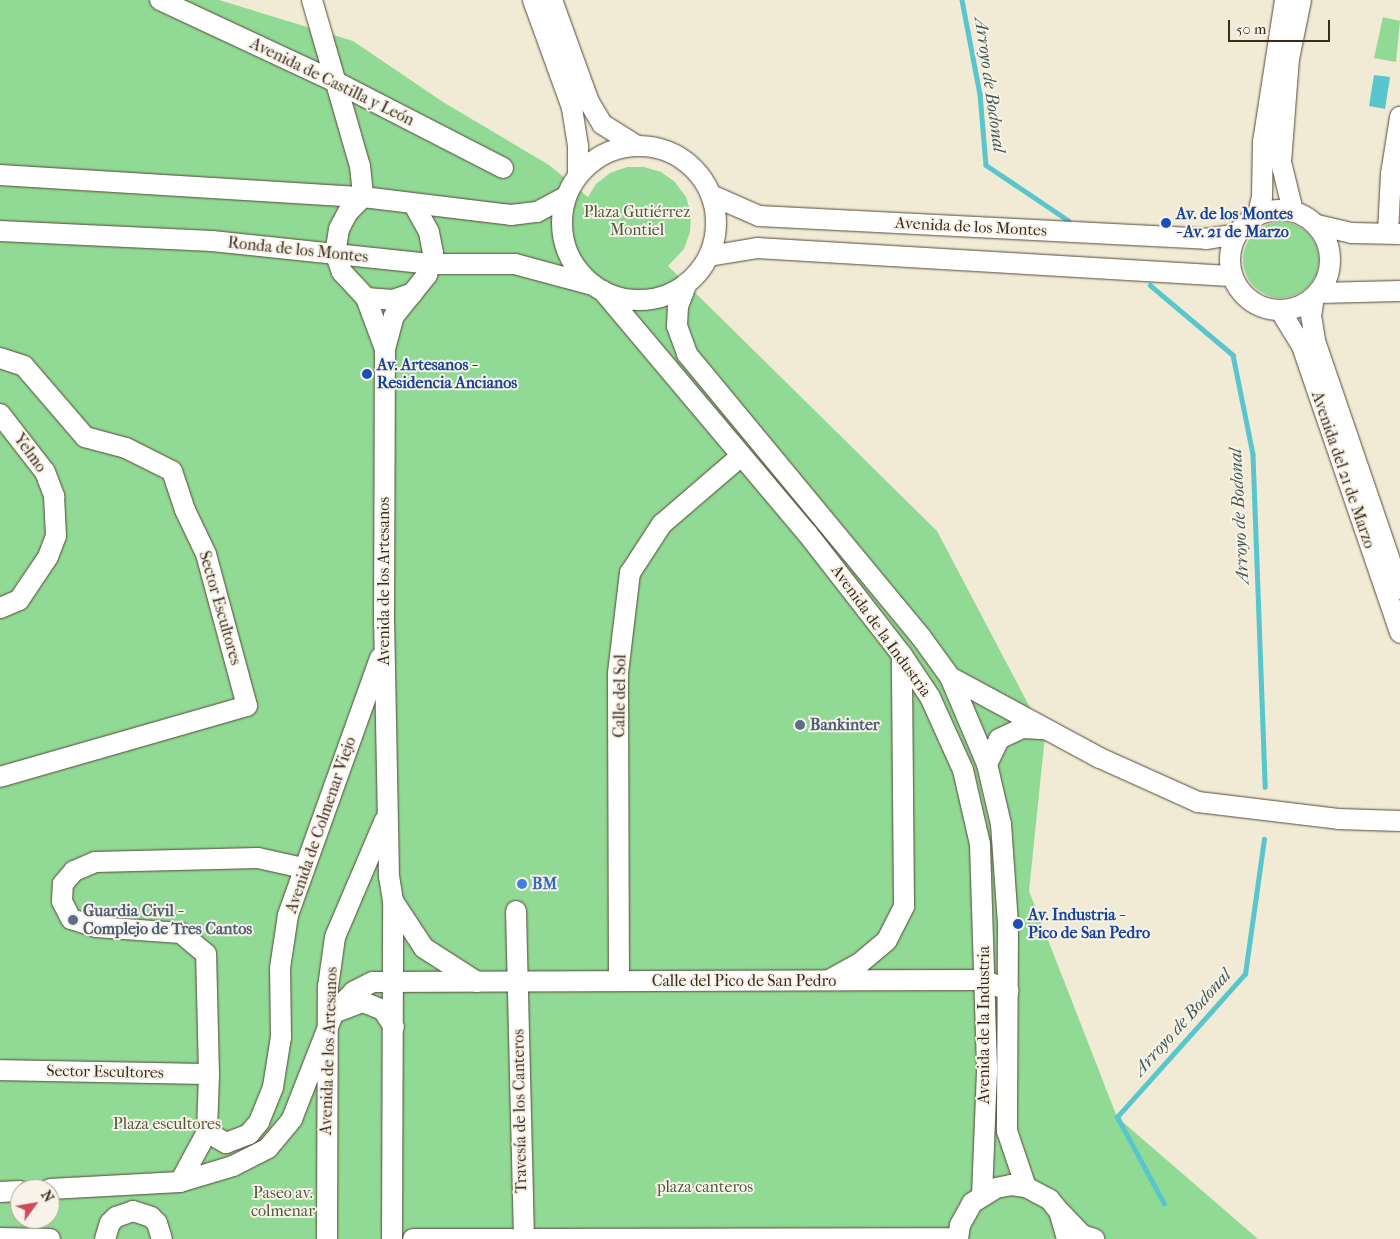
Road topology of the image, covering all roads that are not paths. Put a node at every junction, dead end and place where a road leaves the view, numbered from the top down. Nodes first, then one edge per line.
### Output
1 (160, 0) edge
2 (312, 0) edge
3 (533, 0) edge
4 (552, 0) edge
5 (1285, 0) edge
6 (1301, 0) edge
7 (334, 81) junction
8 (1400, 117) edge
9 (635, 145) junction
10 (502, 168) dead end
11 (0, 175) edge
12 (578, 175) junction
13 (711, 195) junction
14 (363, 197) junction
15 (565, 197) junction
16 (414, 205) junction
17 (1293, 211) junction
18 (1258, 214) junction
19 (0, 232) edge
20 (1322, 233) junction
21 (1236, 234) junction
22 (1396, 238) edge
23 (335, 253) junction
24 (709, 256) junction
25 (430, 264) junction
26 (1232, 276) junction
27 (1400, 279) edge
28 (688, 283) junction
29 (598, 288) junction
30 (1320, 289) junction
31 (1400, 291) edge
32 (413, 293) junction
33 (366, 298) junction
34 (1280, 310) junction
35 (385, 349) junction
36 (0, 358) edge
37 (0, 414) edge
38 (740, 457) junction
39 (1387, 557) edge
40 (1400, 589) edge
41 (0, 608) edge
42 (1400, 633) edge
43 (384, 647) junction
44 (902, 655) junction
45 (950, 677) junction
46 (1045, 728) junction
47 (987, 764) junction
48 (0, 777) edge
49 (387, 813) junction
50 (1400, 821) edge
51 (303, 868) junction
52 (393, 901) junction
53 (516, 911) dead end
54 (829, 980) junction
55 (984, 980) junction
56 (394, 982) junction
57 (477, 982) junction
58 (517, 982) junction
59 (619, 982) junction
60 (1009, 991) junction
61 (334, 1012) junction
62 (394, 1027) junction
63 (326, 1036) junction
64 (0, 1070) edge
65 (209, 1074) junction
66 (207, 1132) junction
67 (180, 1182) junction
68 (1026, 1187) junction
69 (60, 1188) edge
70 (982, 1195) junction
71 (1059, 1211) junction
72 (0, 1238) edge
73 (50, 1239) edge
74 (105, 1239) edge
75 (162, 1239) edge
76 (327, 1239) edge
77 (392, 1239) edge
78 (413, 1239) edge
79 (512, 1239) edge
80 (524, 1239) edge
81 (958, 1239) edge
82 (1067, 1239) edge
83 (1094, 1239) edge

1 - 7 street, Avenida de Castilla y León
2 - 7 street
3 - 12 street
4 - 9 street
5 - 18 street
6 - 17 street
7 - 10 street, Avenida de Castilla y León
7 - 14 street
8 - 22 street
9 - 12 street
9 - 13 street
11 - 14 street
12 - 15 street
13 - 21 street, Avenida de los Montes
13 - 24 street
14 - 16 street
14 - 23 street
15 - 16 street
15 - 29 street
16 - 25 street
17 - 18 street
17 - 20 street
18 - 21 street
19 - 23 street, Ronda de los Montes
20 - 22 street
20 - 30 street
21 - 26 street
23 - 25 street, Ronda de los Montes
23 - 33 street
24 - 26 street, Avenida de los Montes
24 - 28 street
25 - 29 street, Ronda de los Montes
25 - 32 street, Avenida de los Artesanos
26 - 34 street
27 - 30 street
28 - 29 street
28 - 45 street, Avenida de la Industria
29 - 38 street, Avenida de la Industria
30 - 31 street
30 - 34 street
30 - 39 street, Avenida del 21 de Marzo
32 - 33 street
32 - 35 street, Avenida de los Artesanos
33 - 35 street, Avenida de los Artesanos
34 - 39 street, Avenida del 21 de Marzo
35 - 43 street, Avenida de los Artesanos
36 - 48 street, Sector Escultores
37 - 41 street, Yelmo
38 - 44 street, Avenida de la Industria
38 - 59 street, Calle del Sol
39 - 40 street, Avenida del 21 de Marzo
39 - 42 street, Avenida del 21 de Marzo
43 - 49 street, Avenida de los Artesanos
43 - 51 street, Avenida de Colmenar Viejo
44 - 54 street
44 - 55 street, Avenida de la Industria
45 - 46 street
45 - 47 street, Avenida de la Industria
46 - 47 street
46 - 50 street
47 - 60 street, Avenida de la Industria
49 - 52 street, Avenida de los Artesanos
49 - 63 street, Avenida de los Artesanos
51 - 65 street
51 - 66 street, Avenida de Colmenar Viejo
52 - 56 street, Avenida de los Artesanos
52 - 57 street
53 - 58 street, Travesía de los Canteros
54 - 55 street, Calle del Pico de San Pedro
54 - 59 street, Calle del Pico de San Pedro
55 - 60 street, Calle del Pico de San Pedro
55 - 70 street, Avenida de la Industria
56 - 57 street, Calle del Pico de San Pedro
56 - 61 street
56 - 62 street, Avenida de los Artesanos
57 - 58 street, Calle del Pico de San Pedro
58 - 59 street, Calle del Pico de San Pedro
58 - 80 street, Travesía de los Canteros
60 - 68 street, Avenida de la Industria
61 - 62 street
61 - 63 street
62 - 77 street, Avenida de los Artesanos
63 - 67 street
63 - 76 street, Avenida de los Artesanos
64 - 65 street, Sector Escultores
65 - 66 street
66 - 67 street
67 - 69 street
68 - 70 street
68 - 71 street
70 - 81 street
71 - 82 street
71 - 83 street
72 - 73 street
74 - 75 street
78 - 79 street
80 - 81 street

